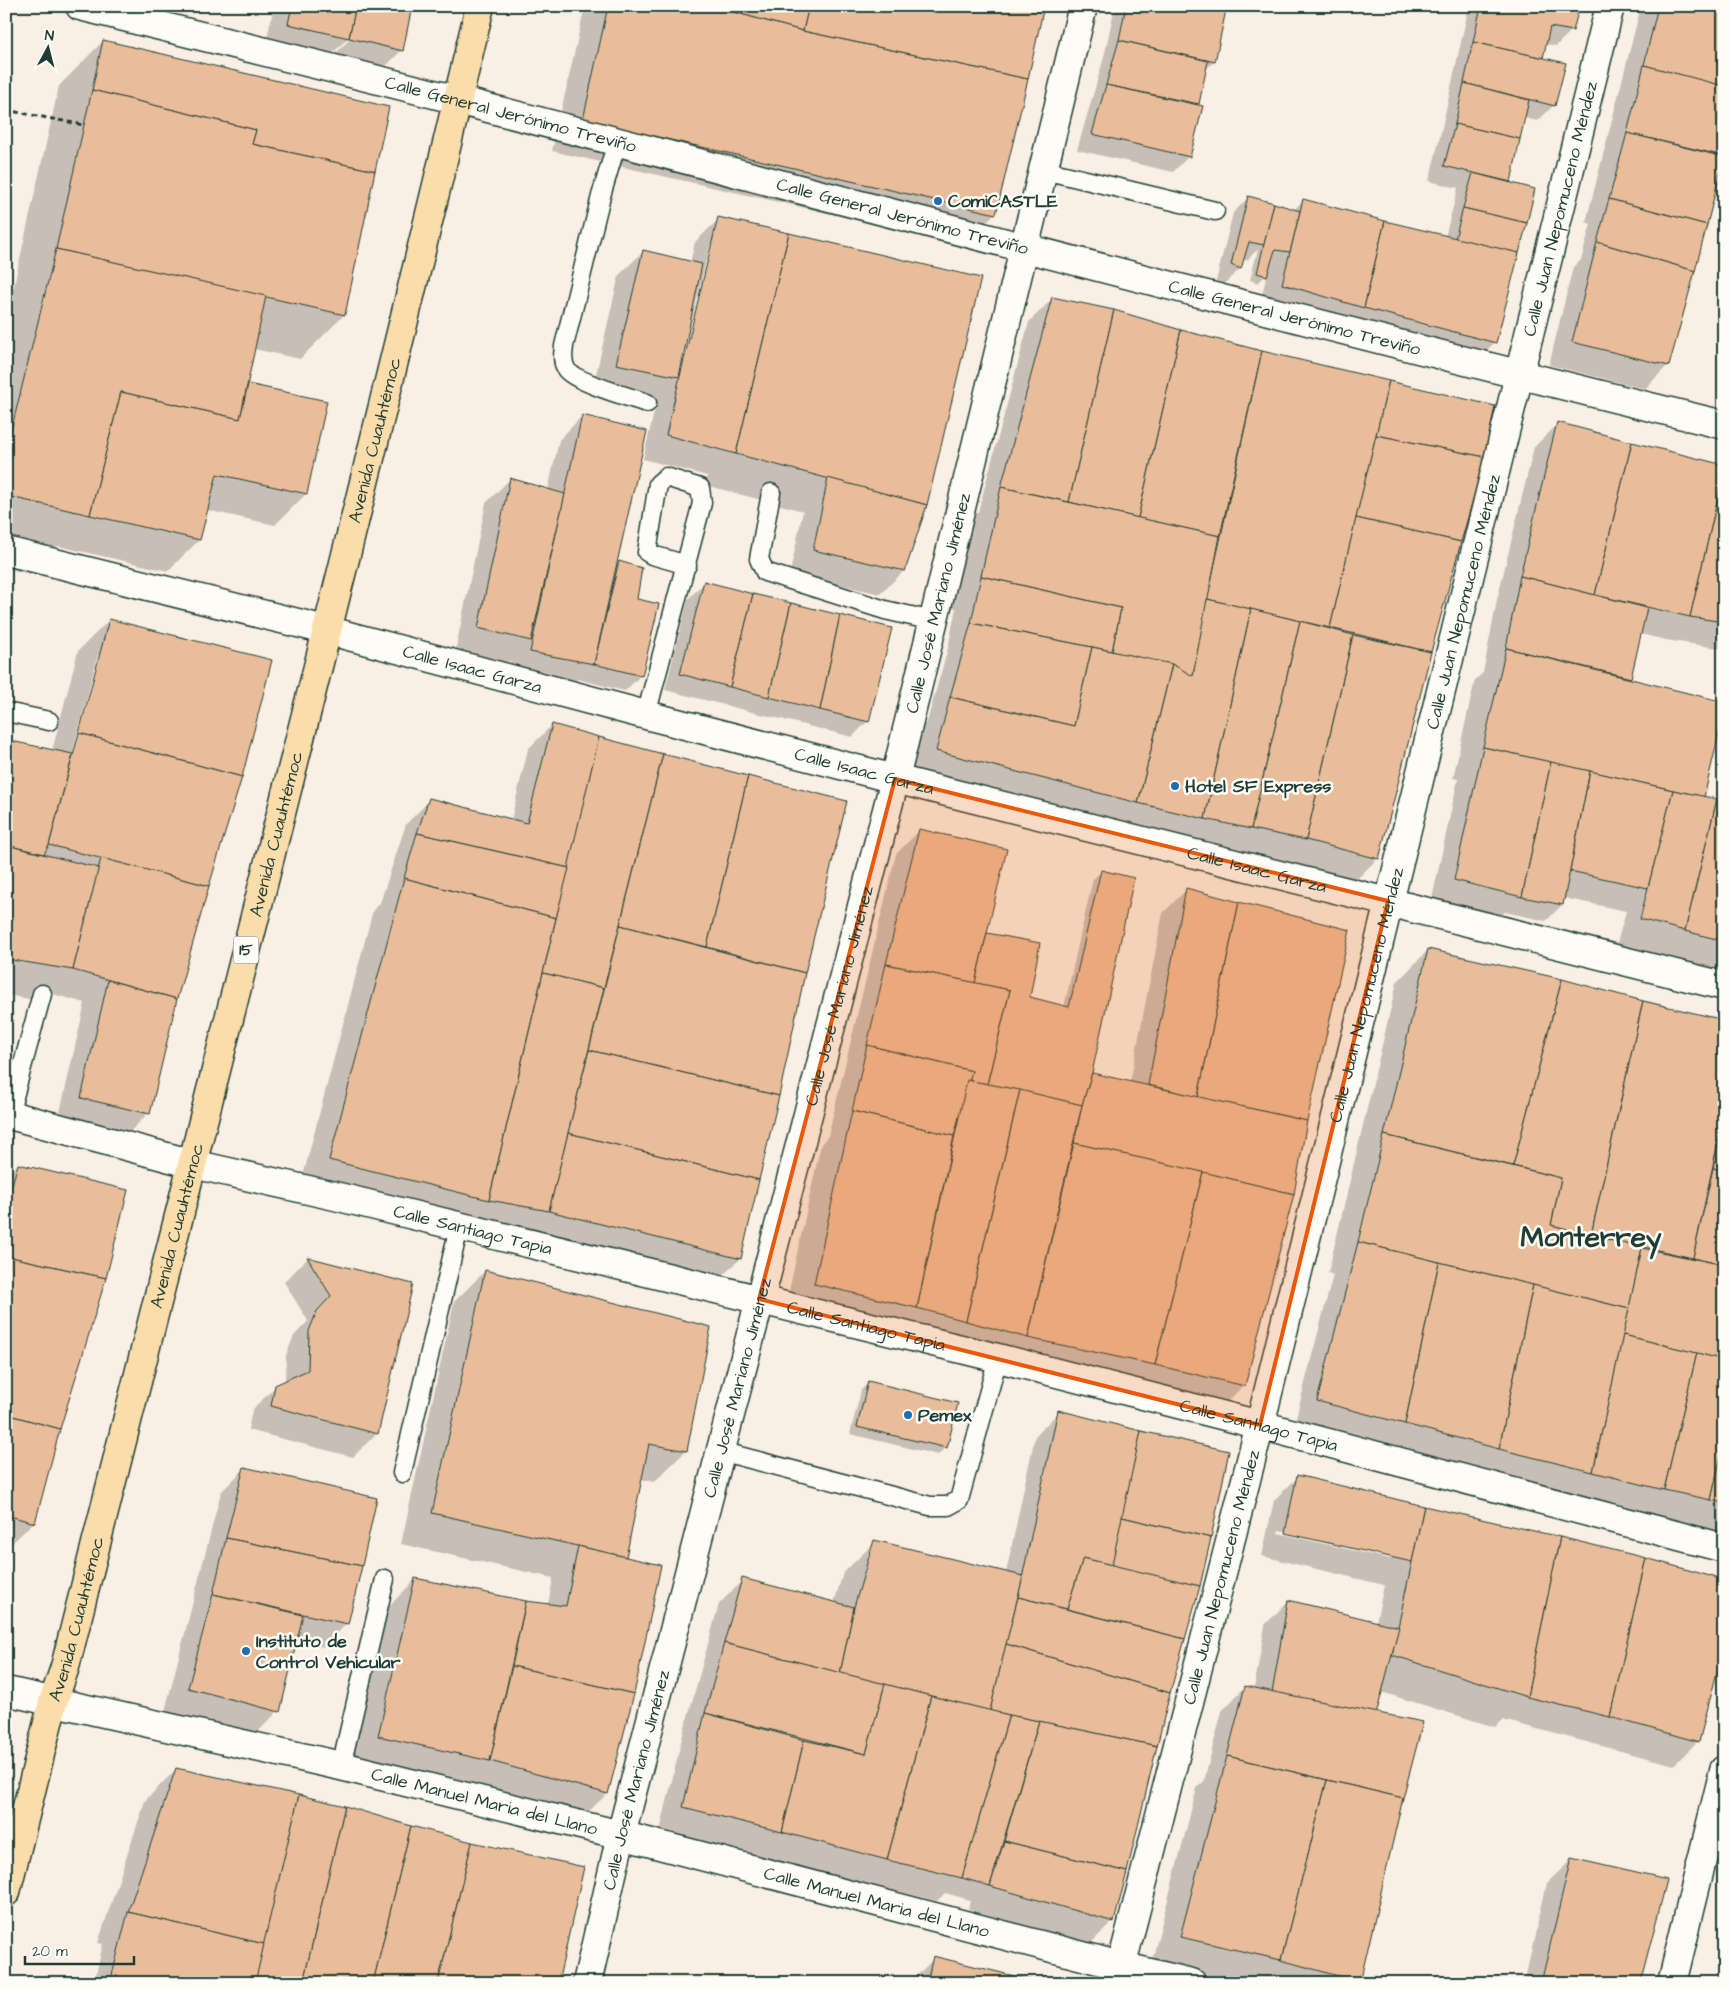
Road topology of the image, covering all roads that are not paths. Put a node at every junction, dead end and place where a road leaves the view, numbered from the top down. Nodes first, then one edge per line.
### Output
1 (80, 6) edge
2 (480, 6) edge
3 (1083, 6) edge
4 (1610, 6) edge
5 (458, 100) junction
6 (617, 142) junction
7 (1044, 170) junction
8 (1215, 211) dead end
9 (1024, 249) junction
10 (1519, 375) junction
11 (648, 403) dead end
12 (1724, 424) edge
13 (771, 493) dead end
14 (6, 552) edge
15 (687, 565) junction
16 (933, 621) junction
17 (326, 630) junction
18 (6, 712) edge
19 (646, 715) junction
20 (49, 721) dead end
21 (895, 779) junction
22 (1388, 901) junction
23 (1724, 986) edge
24 (42, 994) dead end
25 (8, 1115) edge
26 (193, 1164) junction
27 (459, 1226) junction
28 (759, 1299) junction
29 (998, 1358) junction
30 (1260, 1425) junction
31 (720, 1451) junction
32 (402, 1473) dead end
33 (1724, 1548) edge
34 (386, 1578) dead end
35 (6, 1690) edge
36 (53, 1702) junction
37 (341, 1766) junction
38 (1724, 1770) edge
39 (621, 1835) junction
40 (6, 1892) edge
41 (1120, 1974) edge
42 (587, 1983) edge
43 (1192, 1983) edge
44 (1672, 1983) edge

1 - 5 street, Calle General Jerónimo Treviño
2 - 5 highway, Avenida Cuauhtémoc / 15
3 - 7 street, Calle José Mariano Jiménez
4 - 10 street, Calle Juan Nepomuceno Méndez
5 - 6 street, Calle General Jerónimo Treviño
5 - 17 highway, Avenida Cuauhtémoc / 15
6 - 9 street, Calle General Jerónimo Treviño
6 - 11 lane
7 - 8 lane
7 - 9 street, Calle José Mariano Jiménez
9 - 10 street, Calle General Jerónimo Treviño
9 - 16 street, Calle José Mariano Jiménez
10 - 12 street, Calle General Jerónimo Treviño
10 - 22 street, Calle Juan Nepomuceno Méndez
13 - 16 lane
14 - 17 street, Calle Isaac Garza
15 - 15 lane
15 - 19 lane
16 - 21 street, Calle José Mariano Jiménez
17 - 19 street, Calle Isaac Garza
17 - 26 highway, Avenida Cuauhtémoc / 15
18 - 20 lane
19 - 21 street, Calle Isaac Garza
21 - 22 street, Calle Isaac Garza
21 - 28 street, Calle José Mariano Jiménez
22 - 23 street, Calle Isaac Garza
22 - 30 street, Calle Juan Nepomuceno Méndez
24 - 25 lane
25 - 26 street, Calle Santiago Tapia
26 - 27 street, Calle Santiago Tapia
26 - 36 highway, Avenida Cuauhtémoc / 15
27 - 28 street, Calle Santiago Tapia
27 - 32 lane
28 - 29 street, Calle Santiago Tapia
28 - 31 street, Calle José Mariano Jiménez
29 - 30 street, Calle Santiago Tapia
29 - 31 lane
30 - 33 street, Calle Santiago Tapia
30 - 41 street, Calle Juan Nepomuceno Méndez
31 - 39 street, Calle José Mariano Jiménez
34 - 37 lane
35 - 36 street, Calle Manuel Maria del Llano
36 - 37 street, Calle Manuel Maria del Llano
36 - 40 highway, Avenida Cuauhtémoc / 15
37 - 39 street, Calle Manuel Maria del Llano
38 - 44 street
39 - 41 street, Calle Manuel Maria del Llano
39 - 42 street, Calle José Mariano Jiménez
41 - 43 street, Calle Manuel Maria del Llano

